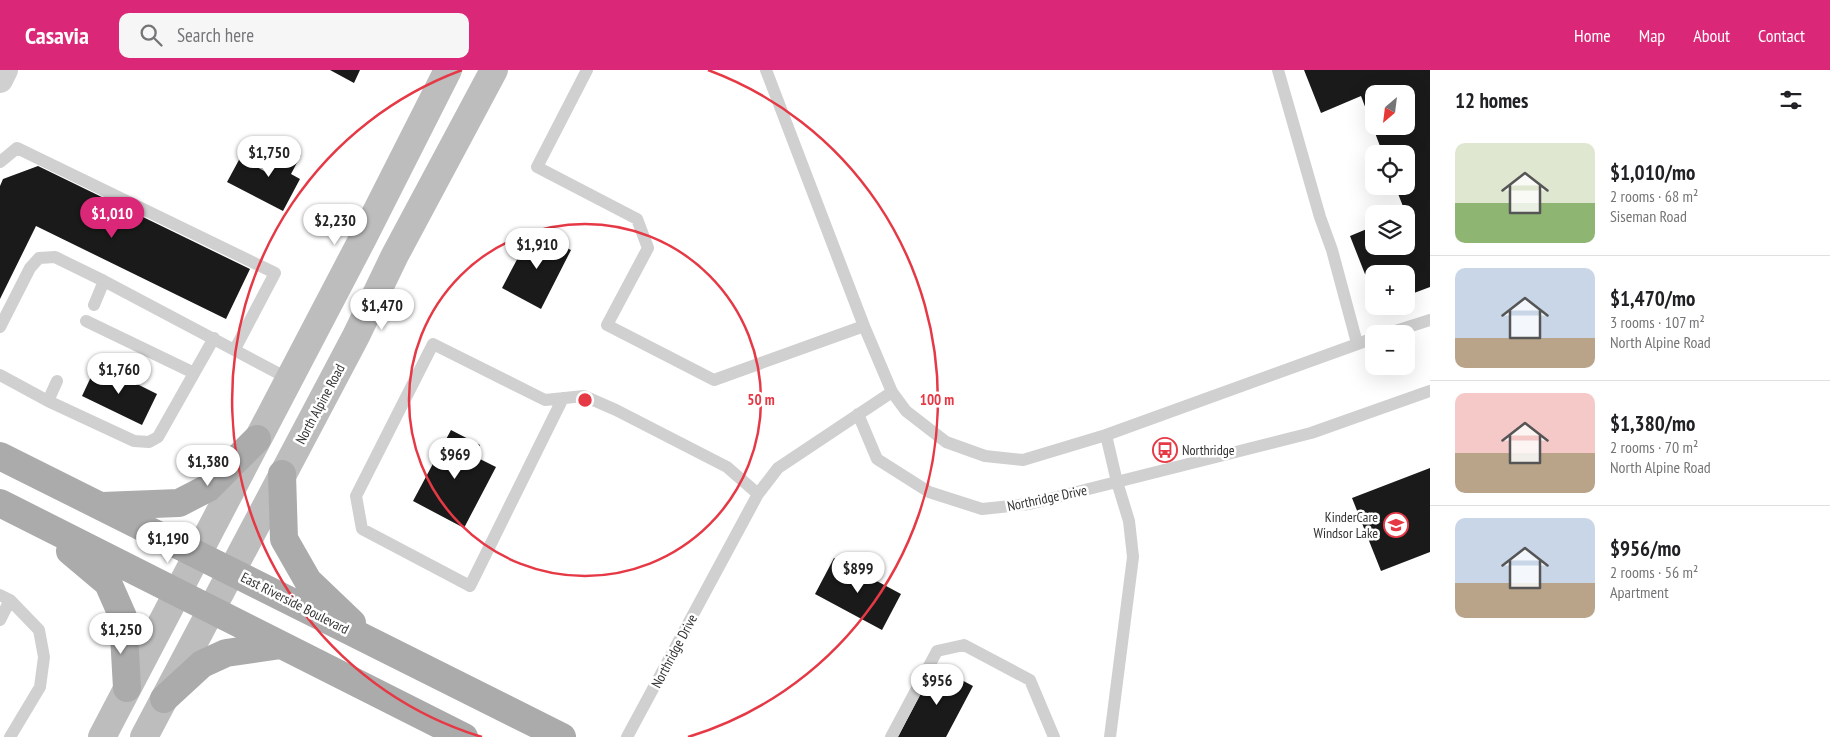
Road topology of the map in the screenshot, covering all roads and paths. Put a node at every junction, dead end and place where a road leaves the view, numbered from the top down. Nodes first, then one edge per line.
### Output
1 (5, 70) edge
2 (448, 70) edge
3 (494, 70) edge
4 (587, 70) edge
5 (766, 70) edge
6 (1278, 70) edge
7 (0, 80) edge
8 (0, 162) edge
9 (363, 238) junction
10 (395, 255) junction
11 (104, 281) junction
12 (94, 305) dead end
13 (1430, 320) edge
14 (86, 321) dead end
15 (1414, 325) edge
16 (864, 326) junction
17 (0, 327) edge
18 (214, 338) junction
19 (1365, 341) edge
20 (1357, 343) junction
21 (235, 349) junction
22 (194, 373) junction
23 (0, 375) edge
24 (289, 379) junction
25 (57, 381) dead end
26 (1430, 391) edge
27 (892, 392) junction
28 (563, 398) junction
29 (48, 400) junction
30 (858, 414) junction
31 (1106, 435) junction
32 (257, 439) junction
33 (0, 456) edge
34 (282, 474) junction
35 (1116, 482) junction
36 (758, 494) junction
37 (0, 503) edge
38 (101, 506) junction
39 (34, 521) junction
40 (198, 554) junction
41 (231, 571) junction
42 (177, 593) junction
43 (5, 598) edge
44 (211, 610) junction
45 (0, 620) edge
46 (373, 642) junction
47 (281, 645) junction
48 (127, 688) junction
49 (164, 699) junction
50 (10, 737) edge
51 (102, 737) edge
52 (144, 737) edge
53 (464, 737) edge
54 (562, 737) edge
55 (627, 737) edge
56 (891, 737) edge
57 (1054, 737) edge
58 (1110, 737) edge

1 - 7 street
2 - 9 main road
3 - 10 main road, North Alpine Road
4 - 16 lane
5 - 16 lane
6 - 20 lane
8 - 21 lane
9 - 10 main road
9 - 24 main road
10 - 34 main road, North Alpine Road
11 - 12 lane
11 - 17 lane
11 - 18 lane
13 - 15 lane
14 - 22 lane
16 - 27 lane
18 - 21 lane
18 - 22 lane
19 - 20 lane
20 - 31 lane
21 - 24 lane
22 - 29 lane
23 - 29 lane
24 - 32 main road
25 - 29 lane
26 - 35 lane, Northridge Drive
27 - 30 lane
27 - 31 lane
28 - 28 lane
28 - 36 lane
30 - 35 lane, Northridge Drive
30 - 36 lane, Northridge Drive
31 - 35 lane
32 - 38 main road
32 - 40 main road
33 - 38 main road, East Riverside Boulevard
34 - 41 main road, North Alpine Road
34 - 46 main road
35 - 58 lane
36 - 55 lane, Northridge Drive
37 - 39 main road
38 - 40 main road, East Riverside Boulevard
39 - 42 main road
39 - 48 main road
40 - 41 main road, East Riverside Boulevard
40 - 42 main road
41 - 44 main road, North Alpine Road
41 - 46 main road, East Riverside Boulevard
42 - 44 main road
42 - 48 main road
43 - 45 lane
43 - 50 lane
44 - 47 main road
44 - 49 main road, North Alpine Road
46 - 54 main road, East Riverside Boulevard
47 - 49 main road
47 - 53 main road
48 - 51 main road
49 - 52 main road, North Alpine Road
56 - 57 lane

